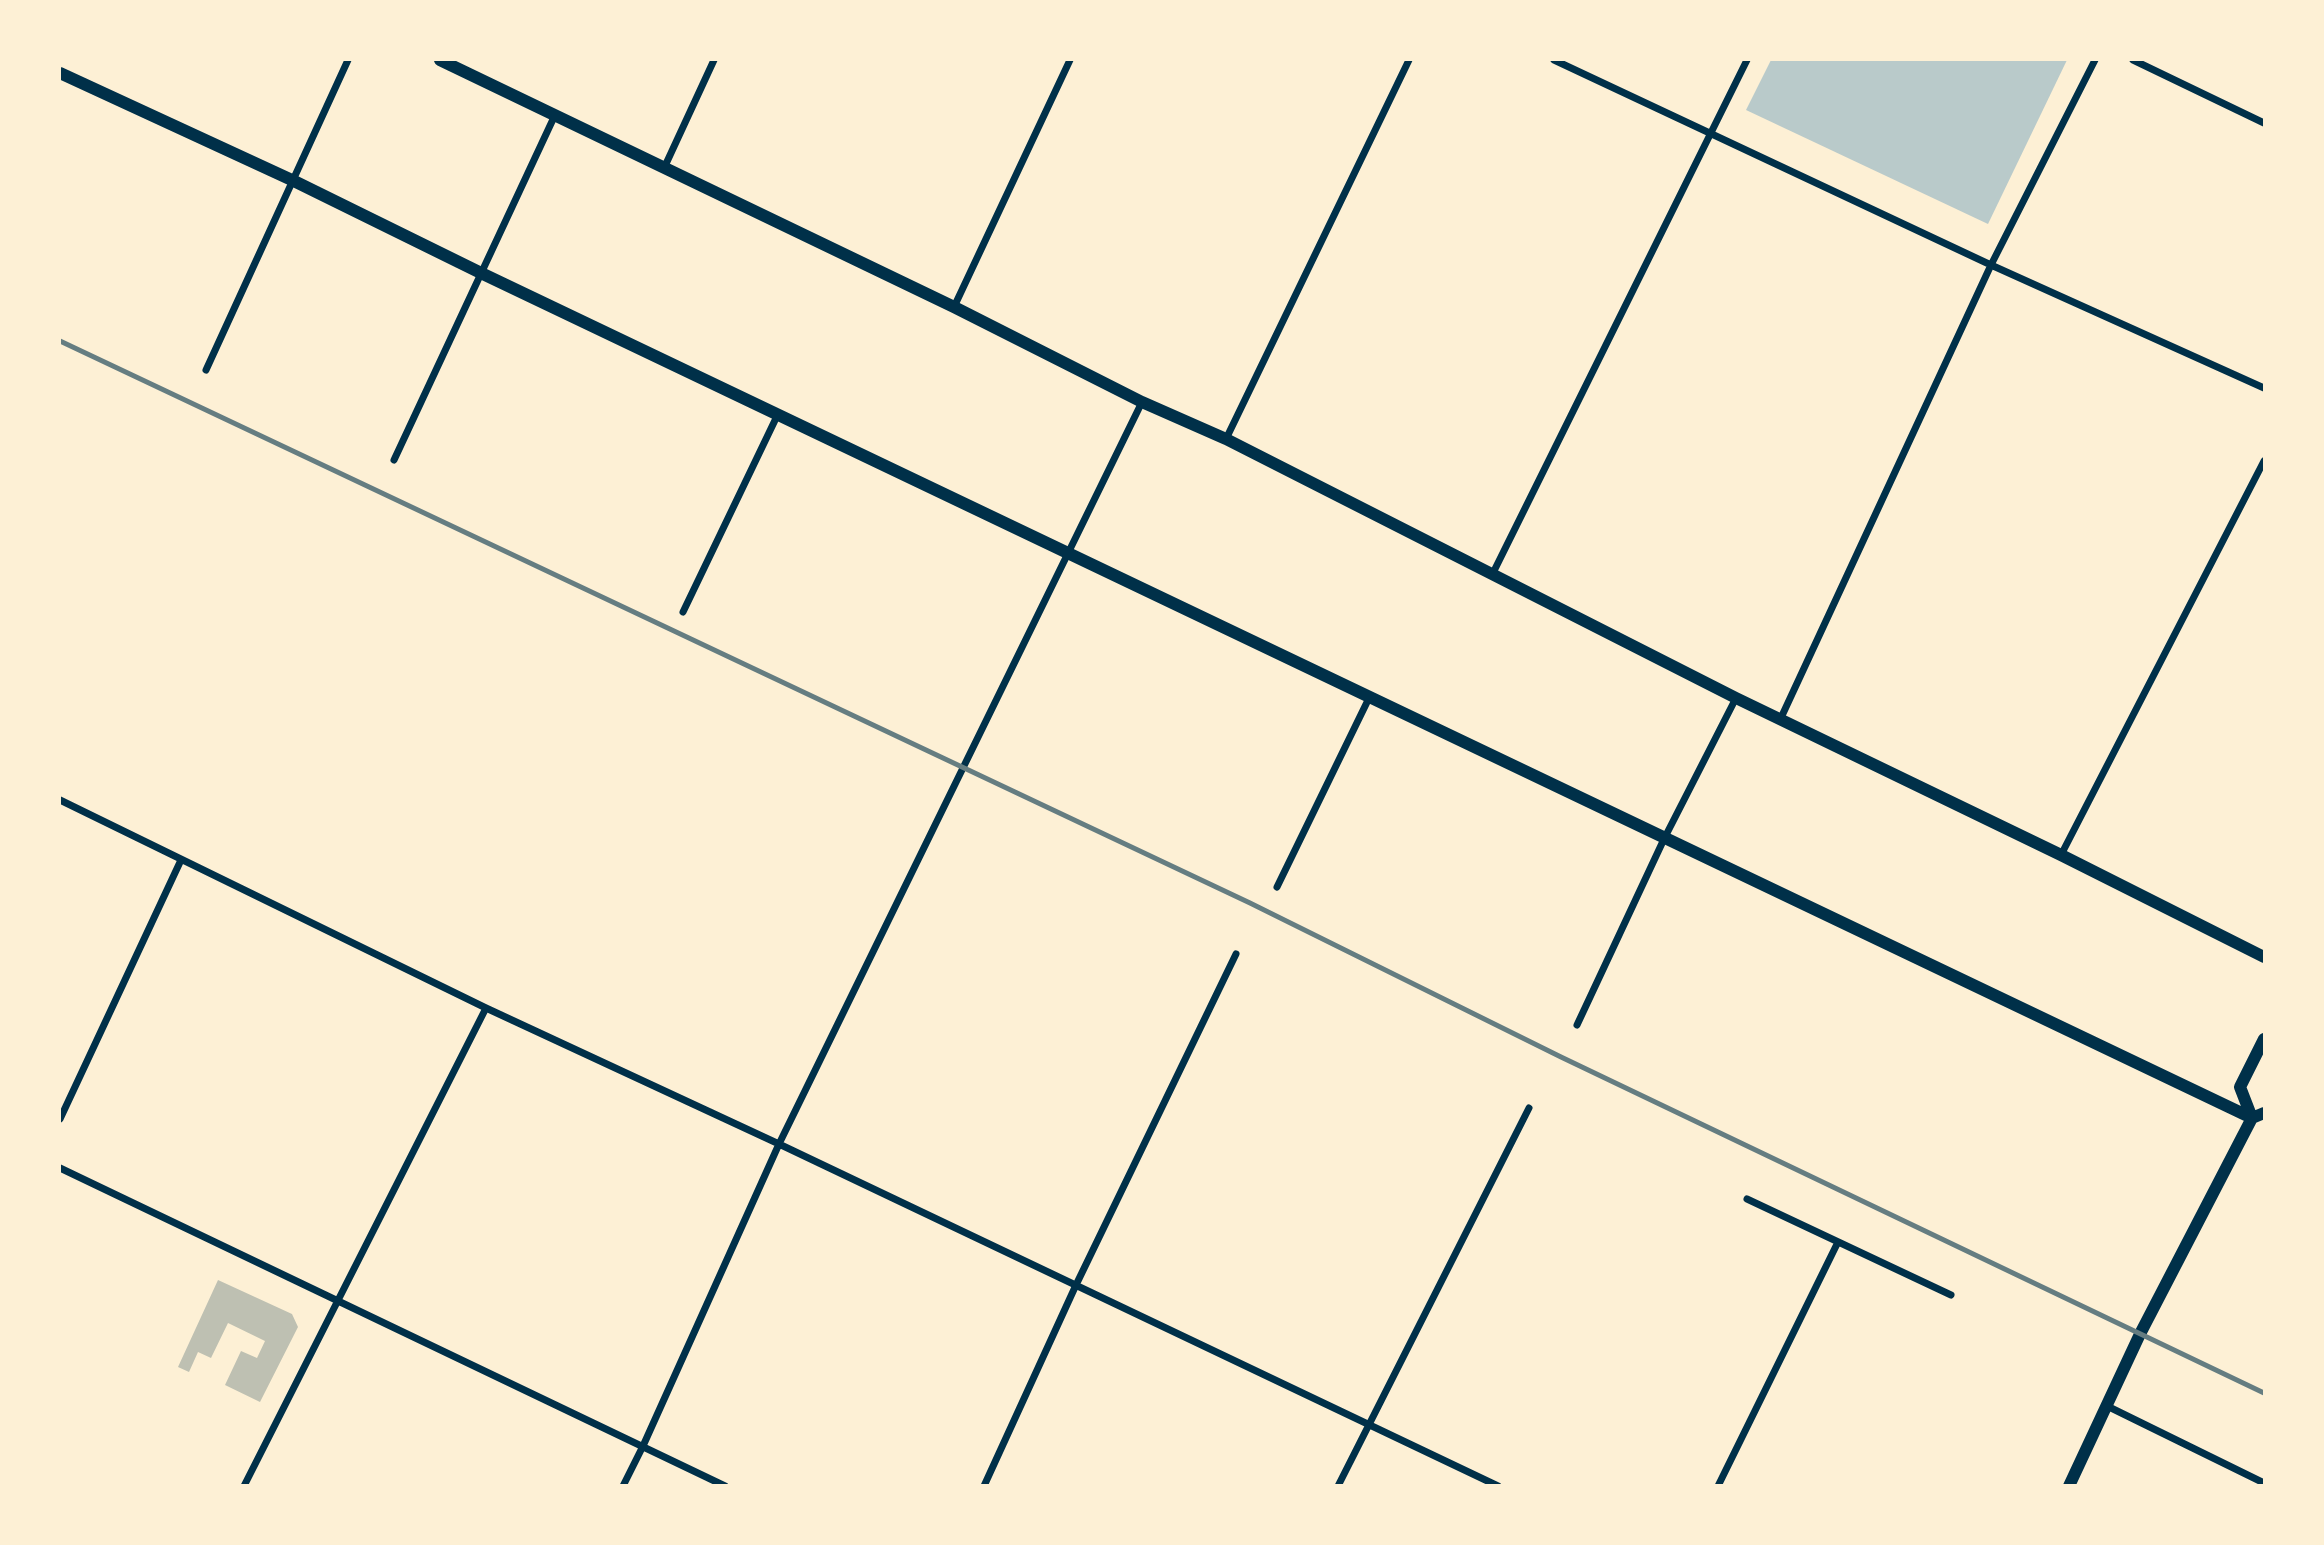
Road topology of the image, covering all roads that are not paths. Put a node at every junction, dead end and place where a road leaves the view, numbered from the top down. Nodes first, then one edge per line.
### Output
1 (348, 60) edge
2 (440, 60) edge
3 (714, 60) edge
4 (1070, 60) edge
5 (1409, 60) edge
6 (1554, 60) edge
7 (1747, 60) edge
8 (2095, 60) edge
9 (2133, 60) edge
10 (60, 73) edge
11 (555, 115) junction
12 (2264, 123) edge
13 (1711, 134) junction
14 (665, 166) junction
15 (294, 181) junction
16 (1991, 265) junction
17 (481, 273) junction
18 (954, 307) junction
19 (206, 370) dead end
20 (2264, 388) edge
21 (1142, 402) junction
22 (778, 414) junction
23 (1226, 439) junction
24 (394, 460) dead end
25 (2264, 461) edge
26 (1069, 552) junction
27 (1492, 575) junction
28 (683, 612) dead end
29 (1370, 695) junction
30 (1736, 698) junction
31 (1780, 720) junction
32 (60, 800) edge
33 (1664, 839) junction
34 (2061, 855) junction
35 (181, 860) junction
36 (1277, 887) dead end
37 (1237, 954) dead end
38 (2264, 957) edge
39 (486, 1008) junction
40 (1577, 1025) dead end
41 (2264, 1039) edge
42 (1529, 1108) dead end
43 (2260, 1118) edge
44 (60, 1119) edge
45 (779, 1144) junction
46 (60, 1168) edge
47 (1747, 1199) dead end
48 (1838, 1242) junction
49 (1076, 1285) junction
50 (1951, 1295) dead end
51 (337, 1299) junction
52 (2107, 1406) junction
53 (1369, 1423) junction
54 (643, 1446) junction
55 (2264, 1483) edge
56 (244, 1486) edge
57 (623, 1486) edge
58 (725, 1486) edge
59 (984, 1486) edge
60 (1338, 1486) edge
61 (1498, 1486) edge
62 (1718, 1486) edge
63 (2068, 1486) edge

1 - 15 street
2 - 11 street
3 - 14 street
4 - 18 street
5 - 23 street
6 - 13 street
7 - 13 street
8 - 16 street
9 - 12 street
10 - 15 street
11 - 14 street
11 - 17 street
13 - 16 street
13 - 27 street
14 - 18 street
15 - 17 street
15 - 19 street
16 - 20 street
16 - 31 street
17 - 22 street
17 - 24 street
18 - 21 street
21 - 23 street
21 - 26 street
22 - 26 street
22 - 28 street
23 - 27 street
25 - 34 street
26 - 29 street
26 - 45 street
27 - 30 street
29 - 33 street
29 - 36 street
30 - 31 street
30 - 33 street
31 - 34 street
32 - 35 street
33 - 40 street
33 - 43 street
34 - 38 street
35 - 39 street
35 - 44 street
37 - 49 street
39 - 45 street
39 - 51 street
41 - 43 street
42 - 53 street
43 - 52 street
45 - 49 street
45 - 54 street
46 - 51 street
47 - 48 street
48 - 50 street
48 - 62 street
49 - 53 street
49 - 59 street
51 - 54 street
51 - 56 street
52 - 55 street
52 - 63 street
53 - 60 street
53 - 61 street
54 - 57 street
54 - 58 street

